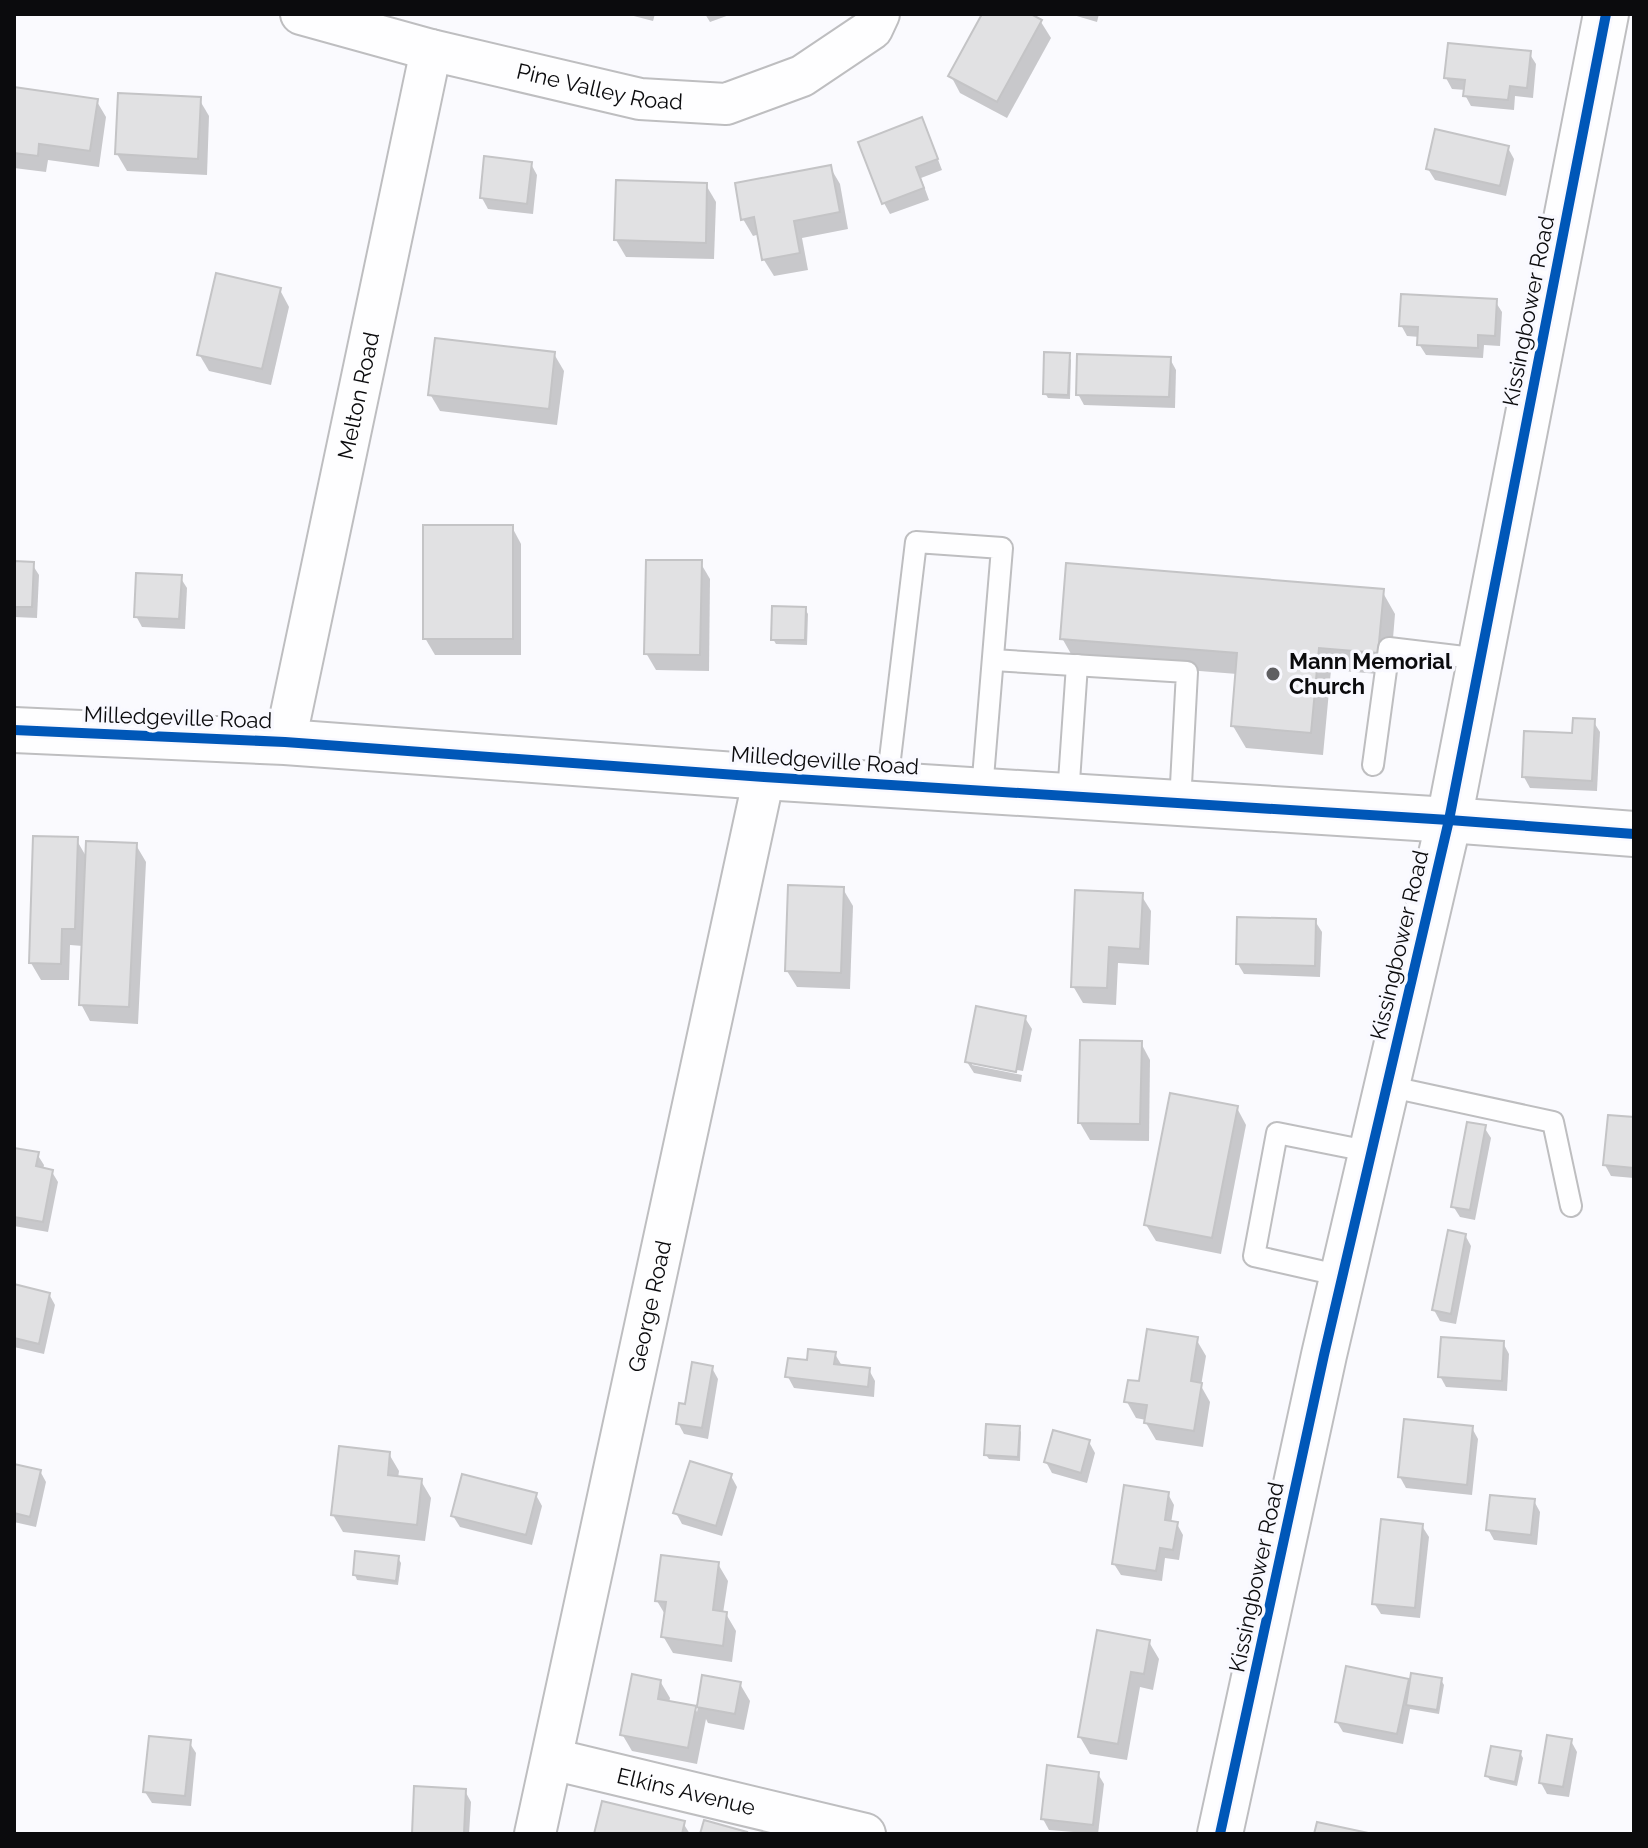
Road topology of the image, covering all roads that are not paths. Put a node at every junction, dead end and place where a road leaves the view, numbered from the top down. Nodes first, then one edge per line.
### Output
1 (301, 14) edge
2 (879, 14) edge
3 (1606, 14) edge
4 (431, 50) junction
5 (1481, 659) junction
6 (993, 660) junction
7 (1077, 665) junction
8 (14, 730) edge
9 (285, 742) junction
10 (1373, 765) dead end
11 (764, 777) junction
12 (887, 784) junction
13 (982, 790) junction
14 (1068, 796) junction
15 (1180, 803) junction
16 (1449, 820) junction
17 (1634, 834) edge
18 (1387, 1086) junction
19 (1372, 1152) junction
20 (1571, 1206) dead end
21 (1342, 1276) junction
22 (552, 1759) junction
23 (535, 1834) edge
24 (865, 1834) edge
25 (1220, 1834) edge

1 - 4 street, Pine Valley Road
2 - 4 street, Pine Valley Road
3 - 5 street, Kissingbower Road
4 - 9 street, Melton Road
5 - 10 lane
5 - 16 street, Kissingbower Road
6 - 7 lane
6 - 12 lane
6 - 13 lane
7 - 14 lane
7 - 15 lane
8 - 9 street, Milledgeville Road
9 - 11 street, Milledgeville Road
11 - 12 street, Milledgeville Road
11 - 22 street, George Road
12 - 13 street, Milledgeville Road
13 - 14 street, Milledgeville Road
14 - 15 street, Milledgeville Road
15 - 16 street, Milledgeville Road
16 - 17 street, Milledgeville Road
16 - 18 street, Kissingbower Road
18 - 19 street, Kissingbower Road
18 - 20 lane
19 - 21 street, Kissingbower Road
19 - 21 lane
21 - 25 street, Kissingbower Road
22 - 23 street, George Road
22 - 24 street, Elkins Avenue

